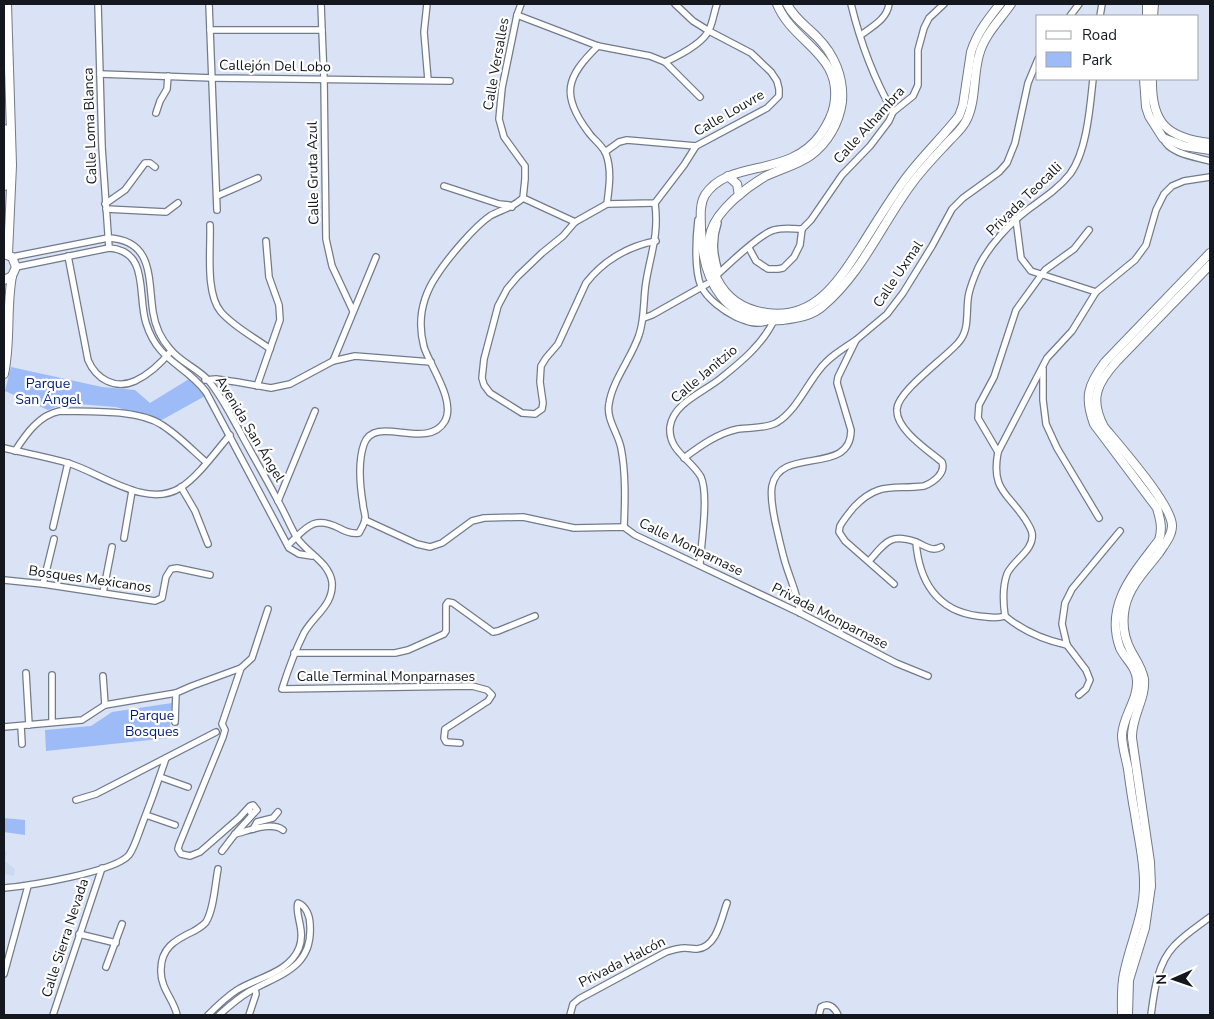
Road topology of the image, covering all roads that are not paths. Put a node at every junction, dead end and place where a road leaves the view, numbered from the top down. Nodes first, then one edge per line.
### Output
1 (7, 4) edge
2 (98, 4) edge
3 (209, 4) edge
4 (321, 4) edge
5 (427, 4) edge
6 (521, 4) edge
7 (674, 4) edge
8 (717, 4) edge
9 (777, 4) edge
10 (787, 4) edge
11 (851, 4) edge
12 (889, 4) edge
13 (944, 4) edge
14 (1000, 4) edge
15 (1012, 4) edge
16 (1079, 4) edge
17 (517, 15) junction
18 (1071, 15) edge
19 (210, 30) junction
20 (322, 30) junction
21 (709, 32) junction
22 (861, 35) junction
23 (598, 46) junction
24 (665, 62) junction
25 (1036, 64) edge
26 (100, 74) junction
27 (168, 76) junction
28 (213, 78) junction
29 (324, 79) junction
30 (428, 80) junction
31 (1093, 80) edge
32 (1144, 80) edge
33 (1152, 80) edge
34 (450, 81) dead end
35 (700, 97) dead end
36 (893, 112) junction
37 (156, 113) dead end
38 (1156, 121) junction
39 (11, 122) junction
40 (4, 129) edge
41 (1163, 138) junction
42 (1210, 143) edge
43 (696, 146) junction
44 (1210, 150) edge
45 (605, 152) junction
46 (5, 154) edge
47 (1210, 161) edge
48 (156, 167) dead end
49 (728, 176) junction
50 (1210, 177) edge
51 (258, 178) dead end
52 (8, 185) edge
53 (444, 186) dead end
54 (739, 195) junction
55 (217, 196) junction
56 (523, 198) junction
57 (178, 203) dead end
58 (607, 204) junction
59 (655, 204) junction
60 (701, 205) junction
61 (106, 207) junction
62 (512, 207) junction
63 (217, 210) dead end
64 (721, 214) junction
65 (1016, 219) junction
66 (4, 220) edge
67 (575, 222) junction
68 (210, 225) dead end
69 (802, 229) junction
70 (1089, 230) dead end
71 (10, 231) junction
72 (868, 236) junction
73 (108, 238) junction
74 (266, 241) dead end
75 (656, 241) junction
76 (876, 242) junction
77 (863, 244) junction
78 (109, 248) junction
79 (749, 248) junction
80 (870, 250) junction
81 (1210, 253) edge
82 (8, 255) edge
83 (68, 256) junction
84 (376, 257) dead end
85 (1210, 265) edge
86 (16, 267) junction
87 (1041, 275) junction
88 (12, 276) junction
89 (4, 280) edge
90 (704, 285) junction
91 (1096, 292) junction
92 (1172, 298) junction
93 (353, 311) junction
94 (644, 318) junction
95 (773, 320) junction
96 (856, 340) junction
97 (270, 349) junction
98 (171, 351) junction
99 (166, 357) junction
100 (333, 361) junction
101 (431, 362) junction
102 (1043, 368) junction
103 (4, 374) edge
104 (208, 380) junction
105 (195, 381) junction
106 (257, 386) junction
107 (315, 412) dead end
108 (230, 435) junction
109 (4, 448) edge
110 (15, 451) junction
111 (998, 452) junction
112 (684, 458) junction
113 (206, 462) junction
114 (68, 463) junction
115 (181, 487) junction
116 (132, 491) junction
117 (278, 501) junction
118 (1099, 518) dead end
119 (365, 520) junction
120 (53, 527) dead end
121 (624, 527) junction
122 (1120, 531) dead end
123 (296, 537) junction
124 (124, 538) dead end
125 (54, 539) dead end
126 (916, 542) junction
127 (208, 544) dead end
128 (288, 545) junction
129 (112, 547) dead end
130 (941, 547) dead end
131 (312, 556) junction
132 (869, 561) junction
133 (700, 564) junction
134 (210, 575) dead end
135 (4, 580) edge
136 (43, 584) junction
137 (894, 584) dead end
138 (752, 591) joint
139 (103, 593) junction
140 (268, 609) dead end
141 (800, 613) junction
142 (535, 616) dead end
143 (1005, 616) junction
144 (1067, 645) junction
145 (294, 653) junction
146 (241, 668) junction
147 (26, 673) dead end
148 (52, 675) dead end
149 (103, 676) dead end
150 (928, 676) dead end
151 (282, 689) joint
152 (176, 693) junction
153 (1079, 695) dead end
154 (105, 706) junction
155 (52, 722) junction
156 (175, 722) dead end
157 (29, 724) junction
158 (20, 726) junction
159 (4, 727) edge
160 (216, 732) dead end
161 (460, 743) dead end
162 (22, 744) dead end
163 (166, 758) junction
164 (160, 777) junction
165 (188, 786) dead end
166 (1135, 793) junction
167 (76, 800) dead end
168 (278, 812) dead end
169 (146, 815) junction
170 (175, 825) dead end
171 (253, 830) junction
172 (283, 830) dead end
173 (235, 834) junction
174 (222, 851) dead end
175 (102, 868) junction
176 (218, 869) dead end
177 (28, 886) junction
178 (4, 888) edge
179 (727, 903) dead end
180 (1210, 917) edge
181 (122, 924) dead end
182 (80, 934) junction
183 (116, 943) junction
184 (106, 968) dead end
185 (4, 974) edge
186 (255, 989) junction
187 (53, 1015) edge
188 (177, 1015) edge
189 (208, 1015) edge
190 (220, 1015) edge
191 (249, 1015) edge
192 (570, 1015) edge
193 (819, 1015) edge
194 (838, 1015) edge
195 (1122, 1015) edge
196 (1128, 1015) edge
197 (1151, 1015) edge

1 - 39 street
2 - 26 street, Calle Loma Blanca
3 - 19 street
4 - 20 street, Calle Gruta Azul
5 - 30 street
6 - 17 street, Calle Versalles
7 - 21 street, Calle Louvre
8 - 21 street
9 - 49 street
10 - 54 street
11 - 22 street
12 - 22 street
13 - 36 street, Calle Alhambra
14 - 72 street
15 - 76 street
16 - 18 street
17 - 23 street
17 - 56 street, Calle Versalles
19 - 20 street
19 - 28 street
20 - 29 street, Calle Gruta Azul
21 - 24 street
21 - 43 street, Calle Louvre
22 - 36 street
23 - 24 street
23 - 45 street
24 - 35 street
25 - 96 street, Calle Uxmal
26 - 27 street, Callejón Del Lobo
26 - 61 street, Calle Loma Blanca
27 - 28 street, Callejón Del Lobo
27 - 37 street
28 - 29 street, Callejón Del Lobo
28 - 55 street
29 - 30 street, Callejón Del Lobo
29 - 93 street, Calle Gruta Azul
30 - 34 street, Callejón Del Lobo
31 - 65 street, Privada Teocalli
32 - 38 street
33 - 38 street
36 - 69 street, Calle Alhambra
38 - 41 street
38 - 42 street
39 - 46 street
39 - 52 street
40 - 46 street
41 - 44 street
41 - 47 street
43 - 45 street
43 - 59 street, Calle Louvre
45 - 58 street
46 - 52 street
48 - 61 street
49 - 54 street
49 - 60 street
50 - 91 street
51 - 55 street
52 - 71 street
53 - 62 street
54 - 64 street
55 - 63 street
56 - 62 street
56 - 67 street
57 - 61 street
58 - 59 street
58 - 67 street
59 - 75 street
60 - 90 street
60 - 95 street
61 - 73 street, Calle Loma Blanca
62 - 101 street
64 - 77 street
64 - 79 street
65 - 87 street
65 - 132 street, Privada Teocalli
66 - 71 street
67 - 75 street
68 - 97 street
69 - 79 street
69 - 79 street, Calle Alhambra
70 - 87 street
71 - 82 street
72 - 76 street
72 - 77 street
73 - 78 street, Calle Loma Blanca
73 - 82 street, Avenida San Ángel
73 - 98 street, Avenida San Ángel
74 - 97 street
75 - 94 street
76 - 80 street
77 - 80 street
78 - 83 street
78 - 99 street, Avenida San Ángel
80 - 95 street
81 - 92 street
82 - 86 street
83 - 86 street
83 - 99 street
84 - 93 street
85 - 92 street
86 - 88 street
87 - 91 street
87 - 111 street
88 - 89 street
88 - 103 street
90 - 94 street
90 - 95 street
91 - 102 street
92 - 166 street
93 - 100 street
94 - 121 street
95 - 112 street, Calle Janitzio
96 - 112 street
96 - 141 street, Calle Uxmal
97 - 106 street
98 - 99 street
98 - 104 street, Avenida San Ángel
99 - 105 street, Avenida San Ángel
100 - 101 street
100 - 106 street
101 - 119 street
102 - 111 street
102 - 118 street
104 - 105 street
104 - 106 street
104 - 117 street, Avenida San Ángel
105 - 108 street, Avenida San Ángel
107 - 117 street
108 - 113 street
108 - 128 street, Avenida San Ángel
109 - 110 street
110 - 113 street
110 - 114 street
111 - 143 street
112 - 133 street, Calle Janitzio
113 - 115 street
114 - 116 street
114 - 120 street
115 - 116 street
115 - 127 street
116 - 124 street
117 - 123 street, Avenida San Ángel
119 - 121 street, Calle Monparnase
119 - 123 street
121 - 133 street, Calle Monparnase
122 - 144 street
123 - 128 street
123 - 131 street, Avenida San Ángel
125 - 136 street
126 - 130 street
126 - 132 street
126 - 143 street
128 - 131 street, Avenida San Ángel
129 - 139 street
131 - 145 street, Avenida San Ángel
132 - 137 street, Privada Teocalli
133 - 138 street, Calle Monparnase
134 - 139 street, Bosques Mexicanos
135 - 136 street, Bosques Mexicanos
136 - 139 street, Bosques Mexicanos
138 - 141 street, Privada Monparnase
140 - 146 street
141 - 150 street, Privada Monparnase
142 - 145 street
143 - 144 street
144 - 153 street
145 - 151 street, Avenida San Ángel
146 - 152 street
146 - 173 street
147 - 157 street
148 - 155 street
149 - 154 street
151 - 161 street, Calle Terminal Monparnases
152 - 154 street
152 - 156 street
154 - 155 street
155 - 157 street
157 - 158 street
158 - 159 street
158 - 162 street
160 - 163 street
163 - 164 street
163 - 167 street
164 - 165 street
164 - 169 street
166 - 195 street
166 - 196 street
168 - 171 street
169 - 170 street
169 - 175 street
171 - 172 street
171 - 173 street
173 - 174 street
175 - 177 street
175 - 182 street, Calle Sierra Nevada
176 - 188 street
177 - 178 street
177 - 185 street
179 - 192 street, Privada Halcón
180 - 197 street
181 - 183 street
182 - 183 street
182 - 187 street, Calle Sierra Nevada
183 - 184 street
186 - 189 street
186 - 190 street
186 - 191 street
193 - 194 street

